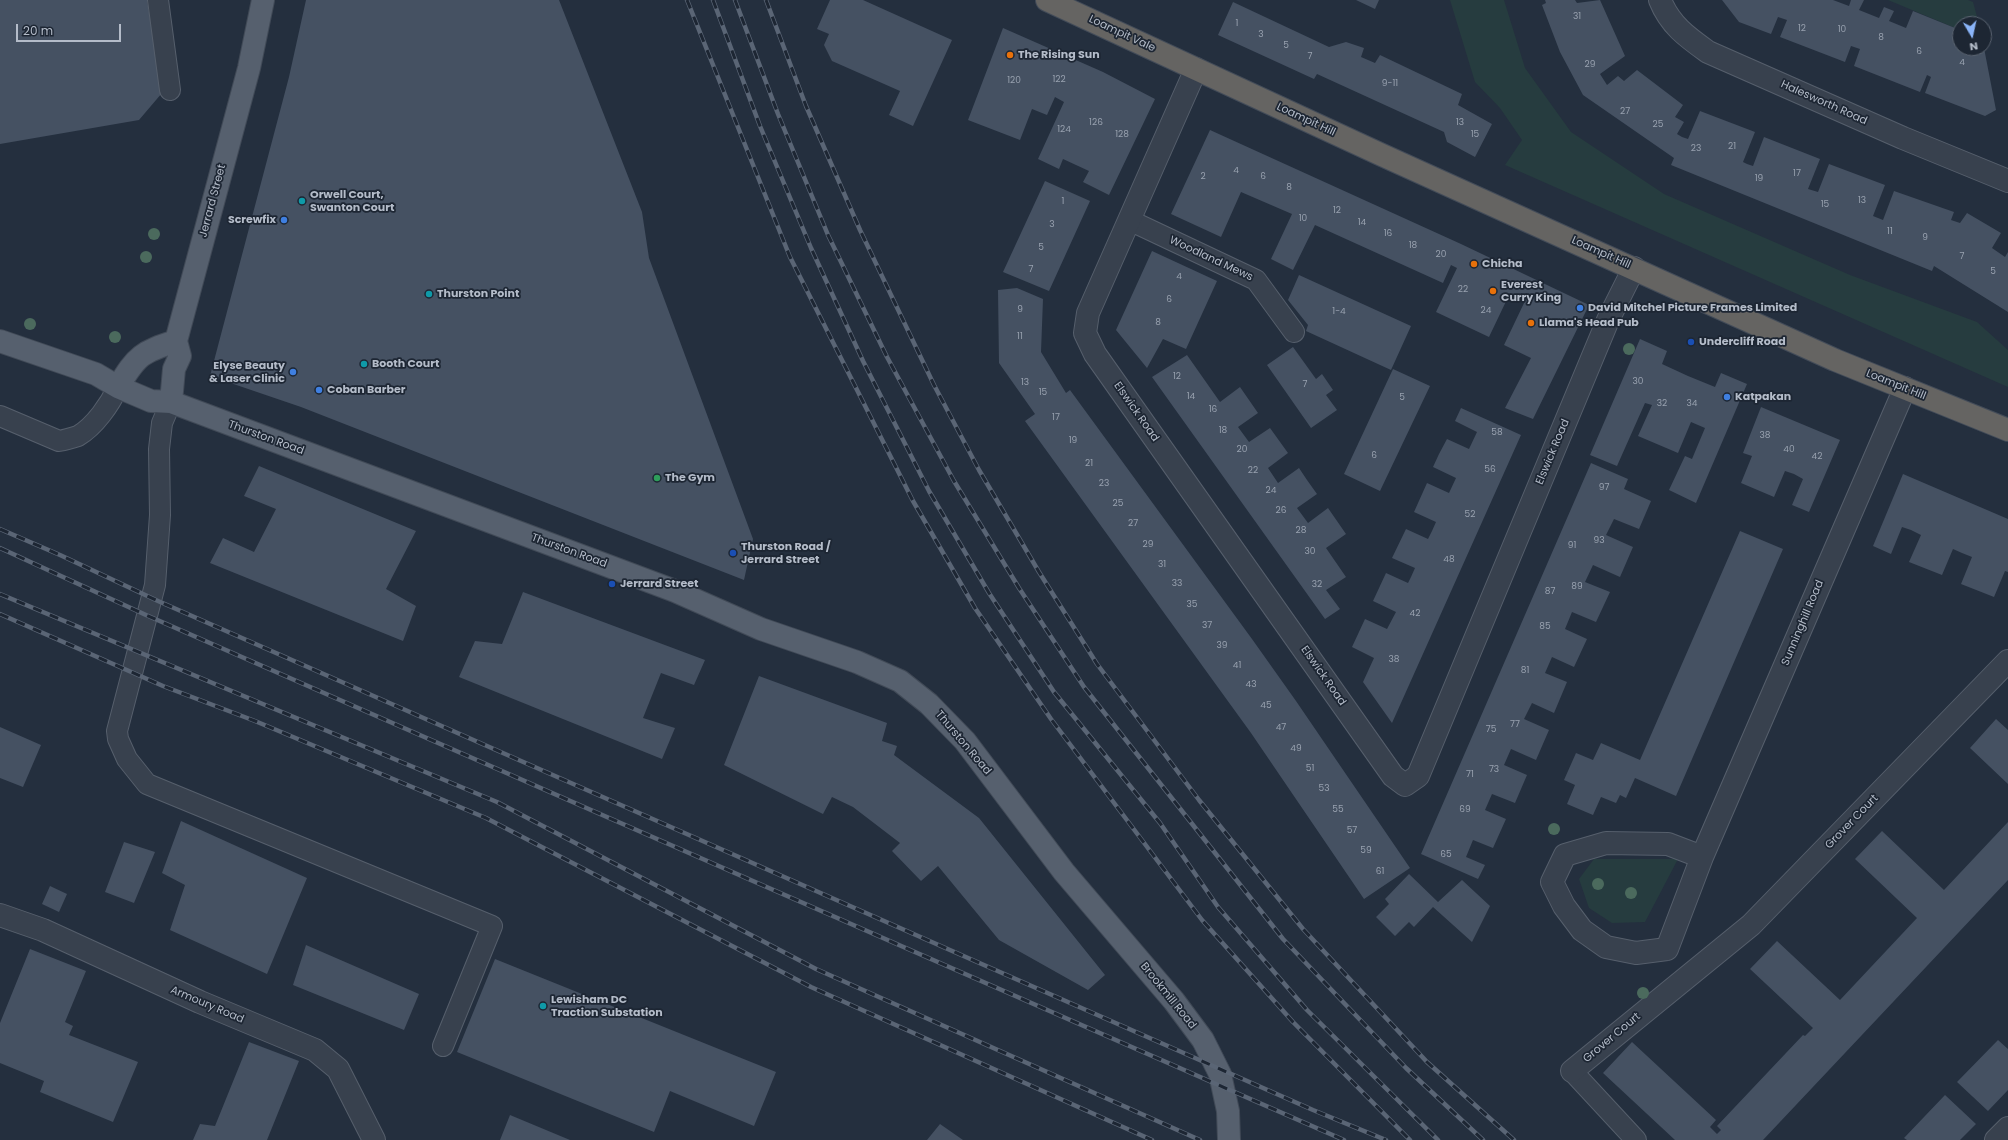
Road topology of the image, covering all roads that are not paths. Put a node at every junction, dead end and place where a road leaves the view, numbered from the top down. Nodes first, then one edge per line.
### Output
1 (158, 0) edge
2 (263, 0) edge
3 (1048, 0) edge
4 (1660, 0) edge
5 (1196, 69) junction
6 (170, 90) dead end
7 (2008, 181) edge
8 (1129, 220) junction
9 (1634, 268) junction
10 (1294, 332) dead end
11 (0, 341) edge
12 (176, 342) junction
13 (118, 387) junction
14 (1905, 388) junction
15 (171, 402) junction
16 (0, 416) edge
17 (2008, 430) edge
18 (2008, 661) edge
19 (1702, 857) junction
20 (1064, 872) joint
21 (0, 915) edge
22 (1667, 949) junction
23 (1688, 975) junction
24 (443, 1046) dead end
25 (1572, 1071) joint
26 (2008, 1128) edge
27 (374, 1140) edge
28 (1229, 1140) edge
29 (1636, 1140) edge
30 (1996, 1140) edge

1 - 6 lane
2 - 12 main road, Jerrard Street
3 - 5 highway, Loampit Vale
4 - 7 street, Halesworth Road
5 - 8 street, Elswick Road
5 - 9 highway, Loampit Hill
8 - 9 street, Elswick Road
8 - 10 lane, Woodland Mews
9 - 14 highway, Loampit Hill
11 - 13 main road, Thurston Road
12 - 13 main road
12 - 15 main road, Jerrard Street
13 - 15 main road, Thurston Road
13 - 16 lane
14 - 17 highway, Loampit Hill
14 - 19 street, Sunninghill Road
15 - 20 main road, Thurston Road
15 - 24 lane
18 - 23 street, Grover Court
19 - 22 street, Sunninghill Road
19 - 22 street
20 - 28 main road, Brookmill Road
21 - 27 street, Armoury Road
22 - 23 street
23 - 25 street, Grover Court
25 - 29 lane
26 - 30 street

